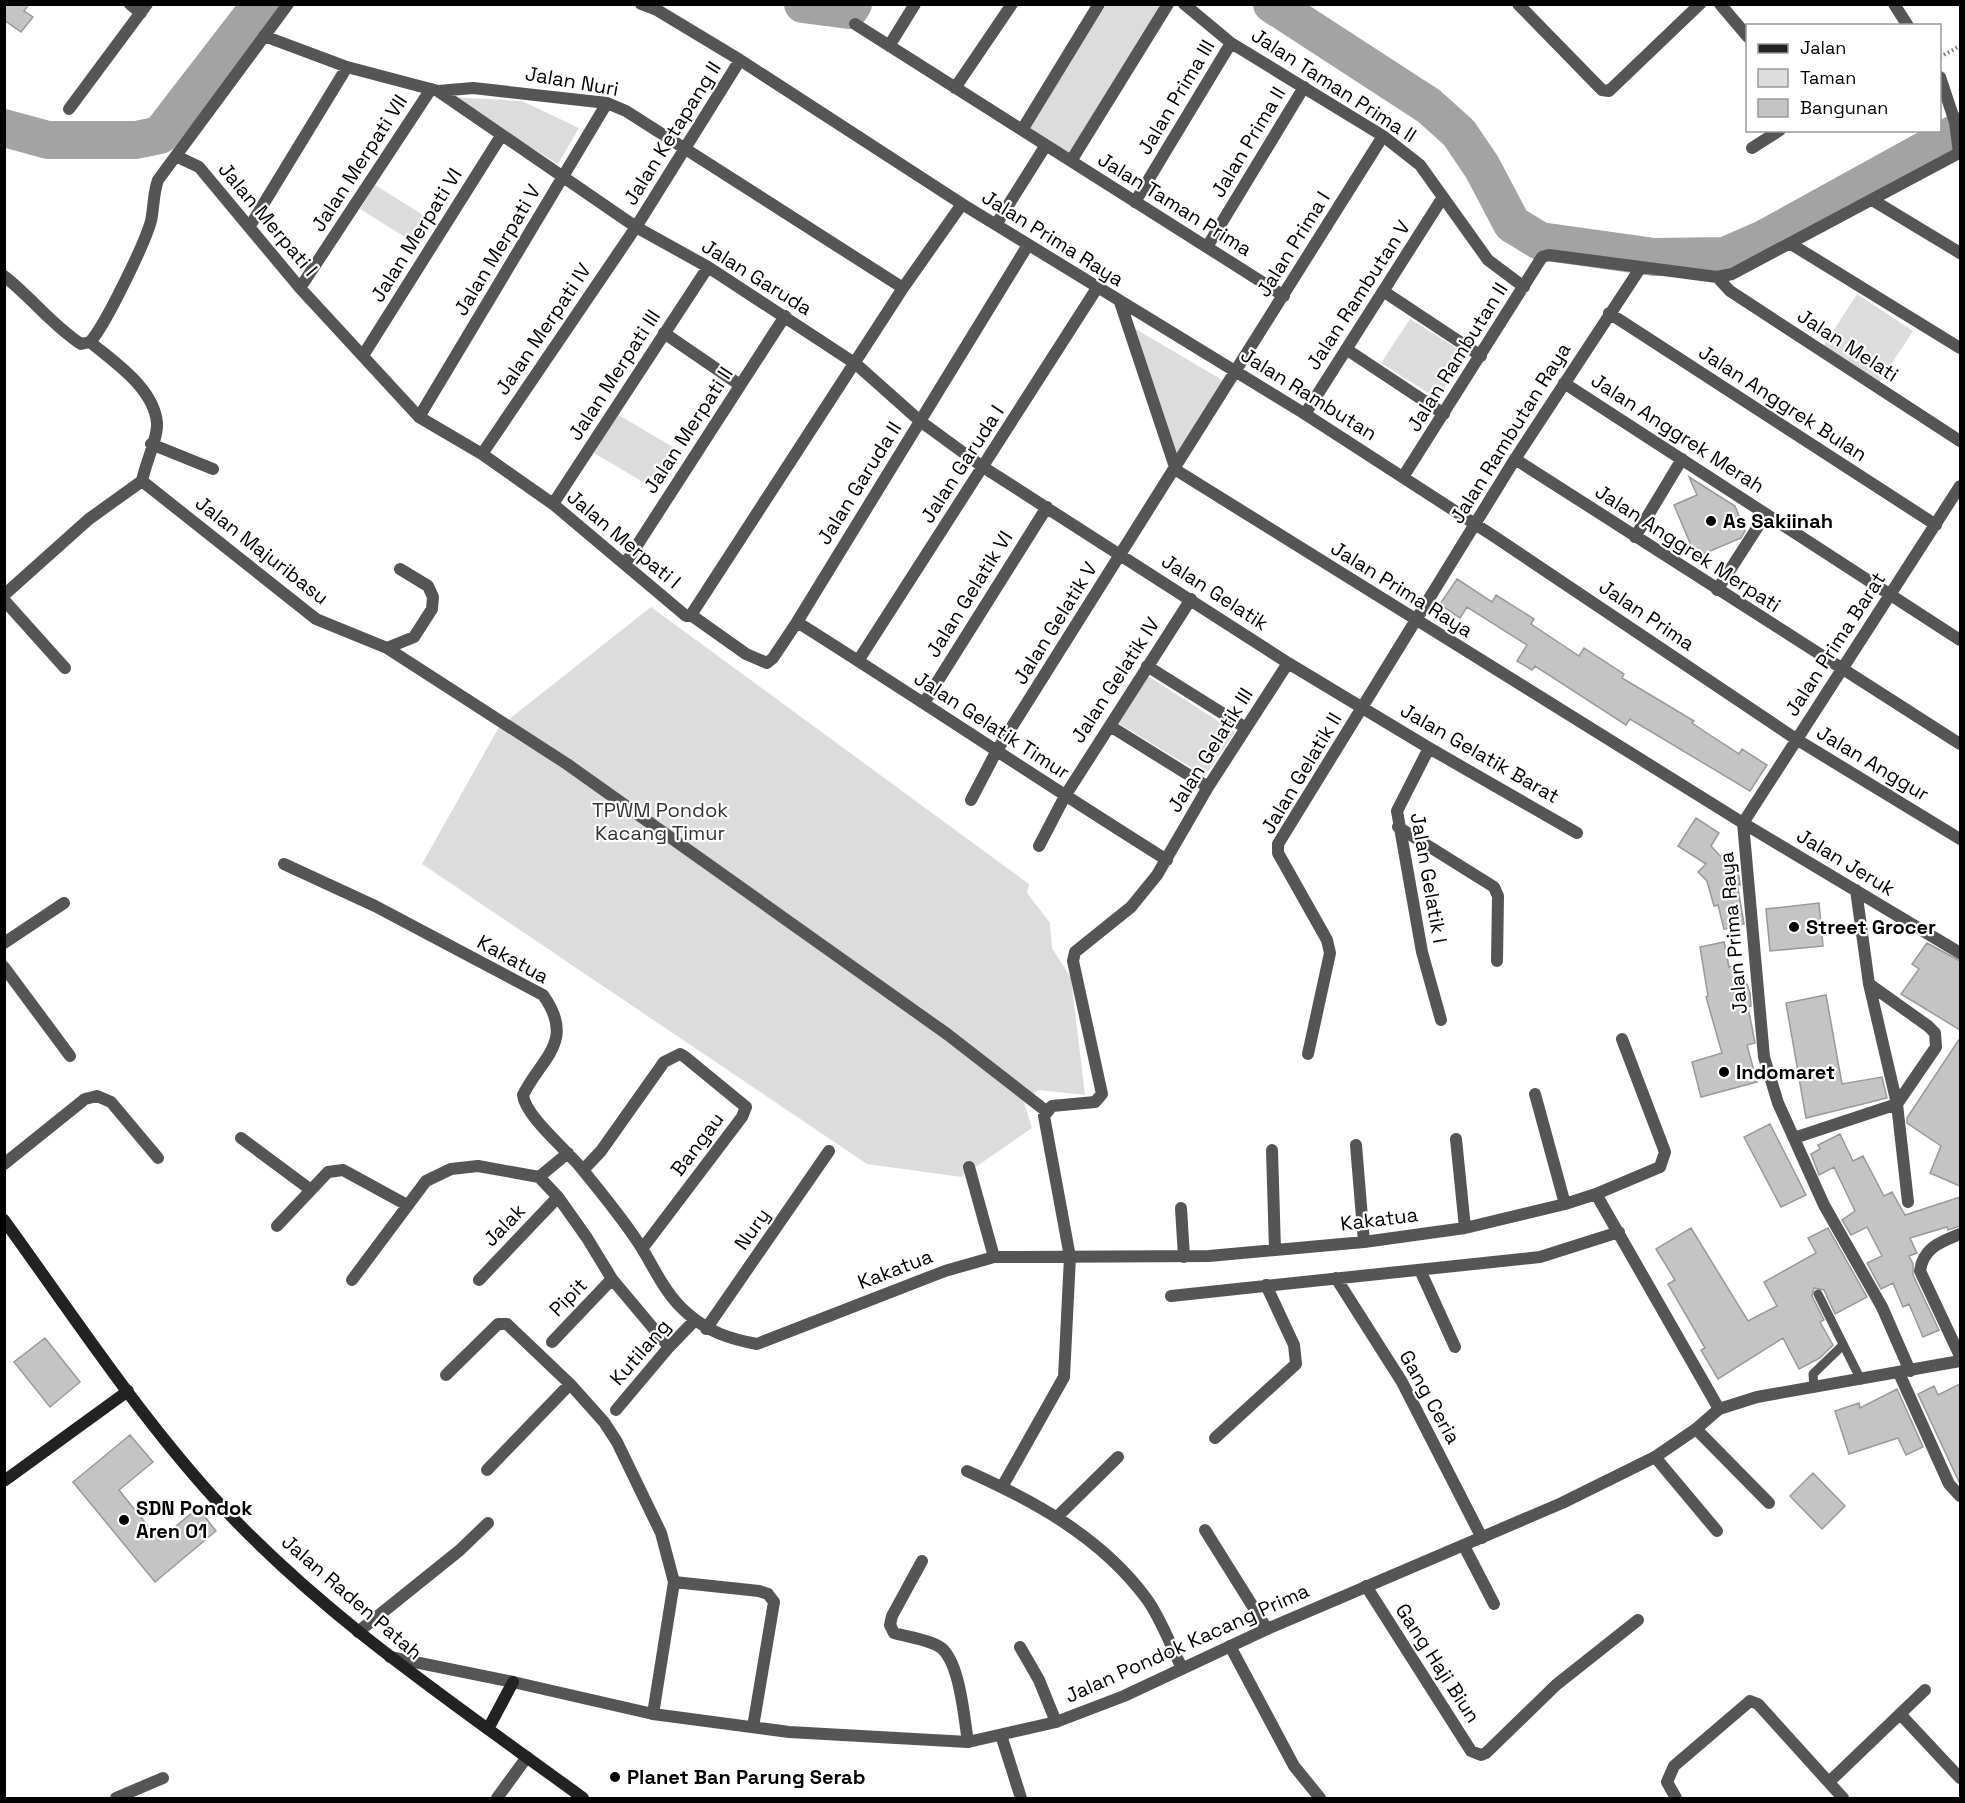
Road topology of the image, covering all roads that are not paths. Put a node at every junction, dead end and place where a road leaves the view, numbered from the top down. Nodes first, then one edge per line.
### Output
1 (130, 4) edge
2 (288, 4) edge
3 (641, 4) edge
4 (915, 4) edge
5 (1012, 4) edge
6 (1099, 4) edge
7 (1168, 4) edge
8 (1184, 4) edge
9 (1518, 4) edge
10 (1700, 4) edge
11 (1720, 4) edge
12 (1894, 4) edge
13 (144, 9) edge
14 (855, 24) dead end
15 (1904, 24) edge
16 (1746, 35) edge
17 (264, 36) junction
18 (1232, 43) junction
19 (889, 46) junction
20 (740, 60) junction
21 (347, 67) junction
22 (1941, 80) edge
23 (1304, 87) junction
24 (955, 88) junction
25 (435, 90) junction
26 (607, 103) junction
27 (69, 109) dead end
28 (1022, 130) junction
29 (1777, 132) edge
30 (501, 136) junction
31 (1383, 136) junction
32 (1046, 145) junction
33 (685, 148) junction
34 (1752, 148) dead end
35 (1958, 150) edge
36 (176, 156) junction
37 (1071, 161) junction
38 (565, 176) junction
39 (1443, 197) junction
40 (1874, 201) junction
41 (1135, 202) junction
42 (962, 204) junction
43 (997, 223) junction
44 (250, 226) junction
45 (636, 227) junction
46 (1791, 244) junction
47 (1028, 245) junction
48 (1207, 247) junction
49 (1960, 253) edge
50 (708, 267) junction
51 (1641, 267) junction
52 (4, 276) edge
53 (1717, 277) junction
54 (1524, 287) junction
55 (300, 288) junction
56 (903, 288) junction
57 (1097, 288) junction
58 (1383, 291) junction
59 (1284, 296) junction
60 (1119, 302) junction
61 (1609, 314) junction
62 (785, 316) junction
63 (664, 333) junction
64 (90, 342) junction
65 (1960, 348) edge
66 (1346, 349) junction
67 (364, 354) junction
68 (1481, 356) junction
69 (856, 364) junction
70 (1237, 372) junction
71 (1564, 383) junction
72 (741, 385) junction
73 (1305, 414) junction
74 (1444, 414) junction
75 (419, 417) junction
76 (920, 421) junction
77 (1960, 441) edge
78 (151, 444) junction
79 (482, 454) junction
80 (1515, 459) junction
81 (1682, 459) junction
82 (983, 467) junction
83 (213, 469) dead end
84 (1176, 470) junction
85 (1403, 477) junction
86 (142, 481) junction
87 (1960, 486) edge
88 (553, 504) junction
89 (1047, 507) junction
90 (1766, 514) junction
91 (1476, 524) junction
92 (1936, 525) junction
93 (1635, 537) junction
94 (1121, 554) junction
95 (625, 564) junction
96 (400, 569) dead end
97 (1717, 590) junction
98 (1892, 594) junction
99 (4, 595) edge
100 (1191, 599) junction
101 (4, 600) edge
102 (691, 615) junction
103 (1416, 621) junction
104 (797, 622) junction
105 (1958, 634) edge
106 (387, 648) junction
107 (858, 661) junction
108 (1288, 663) junction
109 (1148, 666) junction
110 (65, 668) dead end
111 (1841, 670) junction
112 (924, 702) junction
113 (1363, 707) junction
114 (1110, 726) junction
115 (1246, 728) junction
116 (1796, 739) junction
117 (1960, 741) edge
118 (1429, 748) junction
119 (996, 752) junction
120 (1208, 787) junction
121 (1065, 796) junction
122 (971, 800) dead end
123 (1743, 822) junction
124 (1398, 827) junction
125 (1577, 833) dead end
126 (1960, 839) edge
127 (1038, 846) dead end
128 (1167, 860) junction
129 (284, 864) dead end
130 (1856, 890) junction
131 (64, 903) dead end
132 (4, 943) edge
133 (1960, 953) edge
134 (1497, 961) dead end
135 (4, 967) edge
136 (1869, 984) junction
137 (1441, 1020) dead end
138 (1622, 1039) dead end
139 (1308, 1054) dead end
140 (70, 1056) dead end
141 (1535, 1094) dead end
142 (1897, 1104) junction
143 (1046, 1111) junction
144 (242, 1138) dead end
145 (1794, 1138) junction
146 (1456, 1139) dead end
147 (1356, 1145) dead end
148 (1272, 1150) dead end
149 (829, 1151) dead end
150 (564, 1156) junction
151 (158, 1158) dead end
152 (4, 1164) edge
153 (969, 1167) dead end
154 (583, 1170) junction
155 (543, 1174) junction
156 (311, 1190) junction
157 (1596, 1194) junction
158 (558, 1197) junction
159 (1908, 1202) dead end
160 (1565, 1204) junction
161 (406, 1205) junction
162 (1181, 1208) dead end
163 (4, 1220) edge
164 (278, 1226) dead end
165 (1465, 1228) junction
166 (1619, 1232) junction
167 (1960, 1234) edge
168 (1364, 1242) junction
169 (642, 1249) junction
170 (1275, 1250) junction
171 (994, 1257) junction
172 (1070, 1257) junction
173 (1184, 1257) junction
174 (1420, 1270) junction
175 (1336, 1278) junction
176 (612, 1279) junction
177 (352, 1280) dead end
178 (479, 1280) dead end
179 (1266, 1285) junction
180 (1818, 1294) dead end
181 (1171, 1296) dead end
182 (693, 1322) junction
183 (706, 1329) junction
184 (552, 1342) dead end
185 (673, 1342) junction
186 (1843, 1345) junction
187 (1455, 1347) dead end
188 (1960, 1356) edge
189 (1960, 1361) edge
190 (1905, 1372) junction
191 (446, 1375) dead end
192 (1861, 1380) junction
193 (570, 1384) junction
194 (1814, 1388) junction
195 (128, 1391) junction
196 (1719, 1409) junction
197 (616, 1410) dead end
198 (1696, 1429) junction
199 (1215, 1438) dead end
200 (1655, 1457) junction
201 (1118, 1458) dead end
202 (488, 1470) dead end
203 (967, 1471) dead end
204 (4, 1481) edge
205 (1002, 1487) junction
206 (1960, 1496) edge
207 (1769, 1503) dead end
208 (1057, 1517) junction
209 (488, 1523) dead end
210 (1205, 1530) dead end
211 (1717, 1530) dead end
212 (1482, 1538) junction
213 (1464, 1546) junction
214 (922, 1561) dead end
215 (674, 1582) junction
216 (1366, 1586) junction
217 (1494, 1604) dead end
218 (1638, 1620) dead end
219 (1266, 1629) junction
220 (358, 1632) junction
221 (1230, 1646) junction
222 (1020, 1647) dead end
223 (387, 1657) junction
224 (1182, 1668) junction
225 (513, 1682) junction
226 (1925, 1690) dead end
227 (653, 1714) junction
228 (1901, 1715) junction
229 (1056, 1722) junction
230 (753, 1728) junction
231 (488, 1729) junction
232 (1001, 1735) junction
233 (968, 1742) junction
234 (527, 1757) junction
235 (163, 1778) dead end
236 (1960, 1778) edge
237 (1829, 1782) junction
238 (116, 1798) edge
239 (496, 1798) edge
240 (583, 1798) edge
241 (1021, 1798) edge
242 (1320, 1798) edge
243 (1677, 1798) edge
244 (1843, 1798) edge

1 - 13 street
2 - 17 street
3 - 20 street, Jalan Prima Raya
4 - 19 street
5 - 24 street
6 - 28 street
7 - 37 street
8 - 18 street, Jalan Taman Prima II
9 - 10 street
11 - 16 street
12 - 15 street
13 - 27 street
14 - 19 street, Jalan Taman Prima
17 - 21 street, Jalan Nuri
17 - 36 street
18 - 23 street, Jalan Taman Prima II
18 - 41 street, Jalan Prima III
19 - 24 street, Jalan Taman Prima
20 - 33 street, Jalan Ketapang II
20 - 42 street, Jalan Prima Raya
21 - 25 street, Jalan Nuri
21 - 44 street
22 - 35 street
23 - 31 street, Jalan Taman Prima II
23 - 48 street, Jalan Prima II
24 - 28 street, Jalan Taman Prima
25 - 26 street, Jalan Nuri
25 - 30 street, Jalan Garuda
25 - 55 street, Jalan Merpati VII
26 - 33 street, Jalan Nuri
26 - 38 street, Jalan Merpati V
28 - 32 street, Jalan Taman Prima
29 - 34 street
30 - 38 street, Jalan Garuda
30 - 67 street, Jalan Merpati VI
31 - 39 street, Jalan Taman Prima II
31 - 59 street, Jalan Prima I
32 - 37 street, Jalan Taman Prima
32 - 43 street
33 - 45 street, Jalan Ketapang II
33 - 56 street, Jalan Nuri
35 - 40 street
36 - 44 street, Jalan Merpati I
36 - 64 street
37 - 41 street, Jalan Taman Prima
38 - 45 street, Jalan Garuda
38 - 75 street, Jalan Merpati V
39 - 54 street, Jalan Taman Prima II
39 - 58 street, Jalan Rambutan V
40 - 46 street
40 - 49 street
41 - 48 street, Jalan Taman Prima
42 - 43 street, Jalan Prima Raya
42 - 56 street, Jalan Merpati I
43 - 47 street, Jalan Prima Raya
44 - 55 street, Jalan Merpati I
45 - 50 street, Jalan Garuda
45 - 79 street, Jalan Merpati IV
46 - 53 street
46 - 65 street
47 - 57 street, Jalan Prima Raya
47 - 76 street, Jalan Garuda II
48 - 59 street, Jalan Taman Prima
50 - 62 street, Jalan Garuda
50 - 63 street, Jalan Merpati III
51 - 53 street
51 - 54 street, Jalan Rambutan II
51 - 61 street, Jalan Rambutan Raya
52 - 64 street
53 - 77 street, Jalan Melati
54 - 68 street, Jalan Rambutan II
55 - 67 street, Jalan Merpati I
56 - 69 street, Jalan Merpati I
57 - 60 street, Jalan Prima Raya
57 - 82 street, Jalan Garuda I
58 - 66 street, Jalan Rambutan V
58 - 68 street
59 - 70 street, Jalan Prima I
60 - 70 street, Jalan Rambutan
60 - 84 street, Jalan Prima Raya
61 - 71 street, Jalan Rambutan Raya
61 - 92 street, Jalan Anggrek Bulan
62 - 69 street, Jalan Garuda
62 - 72 street, Jalan Merpati II
63 - 72 street
63 - 88 street, Jalan Merpati III
64 - 78 street
66 - 73 street, Jalan Rambutan V
66 - 74 street
67 - 75 street, Jalan Merpati I
68 - 74 street, Jalan Rambutan II
69 - 76 street, Jalan Garuda
69 - 102 street, Jalan Merpati I
70 - 73 street, Jalan Rambutan
70 - 84 street, Jalan Prima I
71 - 80 street, Jalan Rambutan Raya
71 - 81 street, Jalan Anggrek Merah
72 - 95 street, Jalan Merpati II
73 - 85 street, Jalan Rambutan
74 - 85 street, Jalan Rambutan II
75 - 79 street, Jalan Merpati I
76 - 82 street, Jalan Garuda
76 - 104 street, Jalan Garuda II
78 - 83 street
78 - 86 street
79 - 88 street, Jalan Merpati I
80 - 91 street, Jalan Rambutan Raya
80 - 93 street, Jalan Anggrek Merpati
81 - 90 street, Jalan Anggrek Merah
81 - 93 street
82 - 89 street, Jalan Garuda
82 - 107 street, Jalan Garuda I
84 - 94 street, Jalan Gelatik V
84 - 103 street, Jalan Prima Raya
85 - 91 street, Jalan Rambutan
86 - 99 street
86 - 106 street, Jalan Majuribasu
87 - 92 street, Jalan Prima Barat
88 - 95 street, Jalan Merpati I
89 - 94 street, Jalan Gelatik
89 - 112 street, Jalan Gelatik VI
90 - 97 street
90 - 98 street, Jalan Anggrek Merah
91 - 103 street, Jalan Rambutan Raya
91 - 116 street, Jalan Prima
92 - 98 street, Jalan Prima Barat
93 - 97 street, Jalan Anggrek Merpati
94 - 100 street, Jalan Gelatik
94 - 119 street, Jalan Gelatik V
95 - 102 street, Jalan Merpati I
96 - 106 street
97 - 111 street, Jalan Anggrek Merpati
98 - 105 street, Jalan Anggrek Merah
98 - 111 street, Jalan Prima Barat
100 - 108 street, Jalan Gelatik
100 - 109 street, Jalan Gelatik IV
101 - 110 street
102 - 104 street, Jalan Garuda II
103 - 113 street, Jalan Gelatik II
103 - 123 street, Jalan Prima Raya
104 - 107 street, Jalan Gelatik Timur
106 - 143 street, Jalan Majuribasu
107 - 112 street, Jalan Gelatik Timur
108 - 113 street, Jalan Gelatik
108 - 115 street, Jalan Gelatik III
109 - 114 street, Jalan Gelatik IV
109 - 115 street
111 - 116 street, Jalan Prima Barat
111 - 117 street, Jalan Anggrek Merpati
112 - 119 street, Jalan Gelatik Timur
113 - 118 street, Jalan Gelatik Barat
113 - 139 street, Jalan Gelatik II
114 - 120 street
114 - 121 street, Jalan Gelatik IV
115 - 120 street, Jalan Gelatik III
116 - 123 street, Jalan Prima Barat
116 - 126 street, Jalan Anggur
118 - 124 street, Jalan Gelatik I
118 - 125 street, Jalan Gelatik Barat
119 - 121 street, Jalan Gelatik Timur
119 - 122 street, Jalan Gelatik V
120 - 128 street, Jalan Gelatik III
121 - 127 street, Jalan Gelatik IV
121 - 128 street, Jalan Gelatik Timur
123 - 130 street, Jalan Jeruk
123 - 145 street, Jalan Prima Raya
124 - 134 street
124 - 137 street, Jalan Gelatik I
128 - 143 street, Jalan Gelatik III
129 - 150 street, Kakatua
130 - 133 street, Jalan Jeruk
130 - 136 street
131 - 132 street
135 - 140 street
136 - 142 street
136 - 142 street
138 - 157 street, Kakatua
141 - 160 street
142 - 145 street
142 - 159 street
143 - 172 street
144 - 156 street
145 - 190 street, Jalan Prima Raya
146 - 165 street
147 - 168 street
148 - 170 street
149 - 183 street, Nury
150 - 154 street, Kakatua
150 - 155 street
151 - 152 street
153 - 171 street
154 - 169 street, Kakatua
154 - 169 street, Bangau
155 - 158 street
155 - 161 street
156 - 161 street
156 - 164 street
157 - 160 street, Kakatua
157 - 166 street
158 - 176 street
158 - 178 street, Jalak
160 - 165 street, Kakatua
161 - 177 street
162 - 173 street
163 - 195 main road, Jalan Raden Patah
165 - 168 street, Kakatua
166 - 174 street
166 - 196 street
167 - 188 street
168 - 170 street, Kakatua
169 - 182 street, Kakatua
170 - 173 street, Kakatua
171 - 172 street, Kakatua
171 - 183 street, Kakatua
172 - 173 street, Kakatua
172 - 205 street
174 - 175 street
174 - 187 street
175 - 179 street
175 - 212 street, Gang Ceria
176 - 184 street, Pipit
176 - 185 street
179 - 181 street
179 - 199 street
180 - 186 lane
182 - 183 street, Kakatua
182 - 185 street, Kutilang
185 - 197 street, Kutilang
186 - 192 lane
186 - 194 lane
189 - 190 street, Jalan Pondok Kacang Prima
190 - 192 street, Jalan Pondok Kacang Prima
190 - 206 street, Jalan Prima Raya
191 - 193 street
192 - 194 street, Jalan Pondok Kacang Prima
193 - 202 street
193 - 215 street
194 - 196 street, Jalan Pondok Kacang Prima
195 - 204 main road
195 - 220 main road, Jalan Raden Patah
196 - 198 street, Jalan Pondok Kacang Prima
198 - 200 street, Jalan Pondok Kacang Prima
198 - 207 street
200 - 211 street
200 - 212 street, Jalan Pondok Kacang Prima
201 - 208 street
203 - 205 street
205 - 208 street
208 - 224 street
209 - 220 street
210 - 219 street
212 - 213 street, Jalan Pondok Kacang Prima
213 - 216 street, Jalan Pondok Kacang Prima
213 - 217 street
214 - 233 street
215 - 227 street
215 - 230 street
216 - 218 street, Gang Haji Biun
216 - 219 street, Jalan Pondok Kacang Prima
219 - 221 street, Jalan Pondok Kacang Prima
220 - 223 main road, Jalan Raden Patah
221 - 224 street, Jalan Pondok Kacang Prima
221 - 242 street
222 - 229 street
223 - 225 street, Jalan Pondok Kacang Prima
223 - 231 main road, Jalan Raden Patah
224 - 229 street, Jalan Pondok Kacang Prima
225 - 227 street, Jalan Pondok Kacang Prima
225 - 231 main road
226 - 228 street
227 - 230 street, Jalan Pondok Kacang Prima
228 - 236 street
228 - 237 street
229 - 232 street, Jalan Pondok Kacang Prima
230 - 233 street, Jalan Pondok Kacang Prima
231 - 234 main road, Jalan Raden Patah
232 - 233 street, Jalan Pondok Kacang Prima
232 - 241 street
234 - 239 street
234 - 240 main road, Jalan Raden Patah
235 - 238 street
237 - 243 street
237 - 244 street

